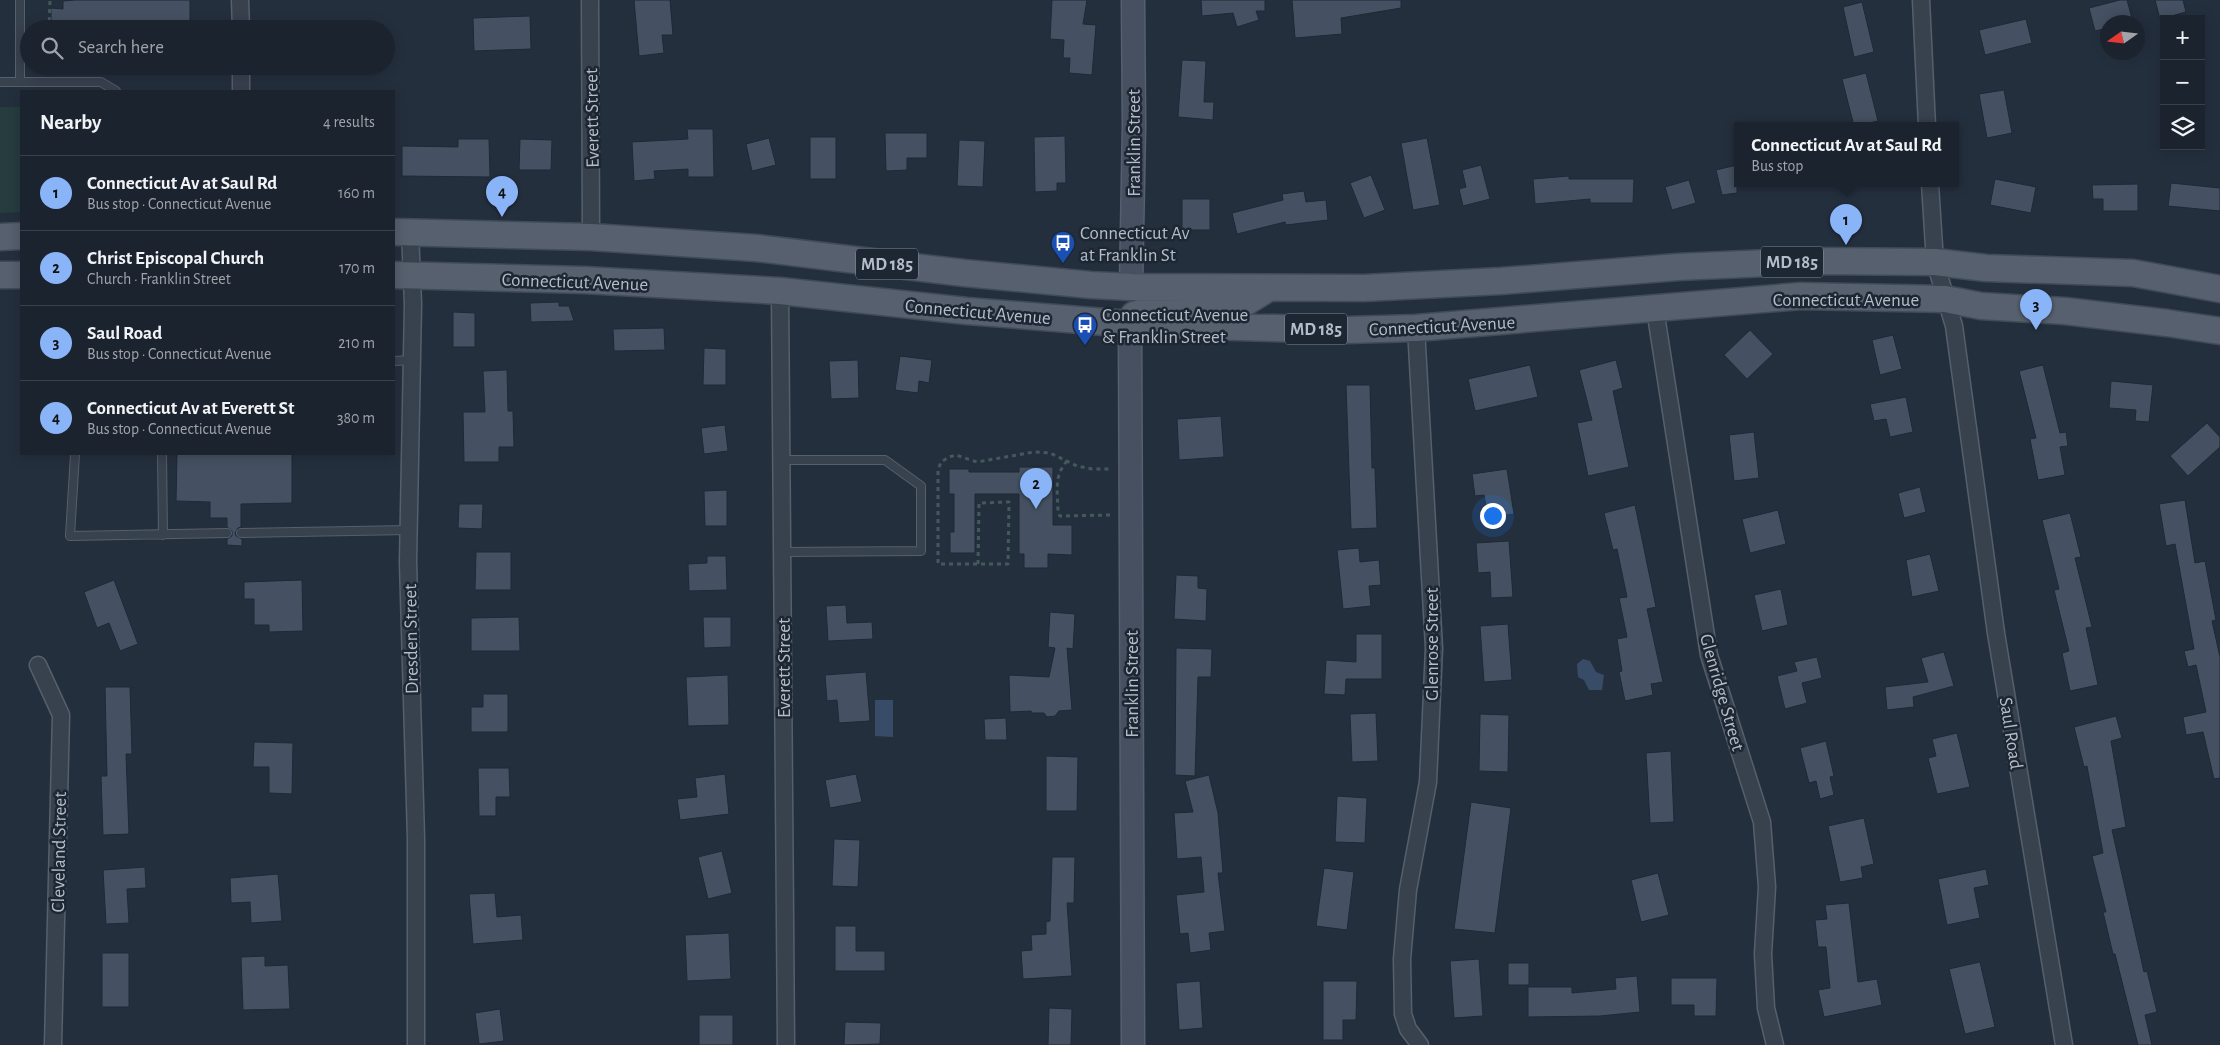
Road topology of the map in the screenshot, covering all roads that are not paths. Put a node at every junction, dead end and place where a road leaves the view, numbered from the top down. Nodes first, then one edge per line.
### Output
1 (20, 0) edge
2 (240, 0) edge
3 (590, 0) edge
4 (1133, 0) edge
5 (1921, 0) edge
6 (241, 20) edge
7 (241, 75) edge
8 (0, 82) edge
9 (20, 82) junction
10 (114, 90) edge
11 (241, 90) edge
12 (1927, 122) edge
13 (1930, 187) edge
14 (402, 232) edge
15 (20, 236) edge
16 (0, 237) edge
17 (591, 237) junction
18 (1935, 262) junction
19 (0, 275) edge
20 (20, 275) edge
21 (402, 275) edge
22 (1131, 287) junction
23 (1267, 289) junction
24 (2220, 289) edge
25 (780, 291) junction
26 (1946, 299) junction
27 (1655, 309) junction
28 (1025, 316) junction
29 (1130, 324) junction
30 (1416, 328) junction
31 (2220, 331) edge
32 (412, 360) junction
33 (395, 361) edge
34 (75, 455) edge
35 (162, 455) edge
36 (782, 460) junction
37 (409, 530) junction
38 (227, 533) dead end
39 (242, 533) dead end
40 (163, 534) junction
41 (783, 552) junction
42 (38, 664) dead end
43 (53, 1045) edge
44 (416, 1045) edge
45 (786, 1045) edge
46 (1133, 1045) edge
47 (1420, 1045) edge
48 (1775, 1045) edge
49 (2064, 1045) edge

1 - 9 lane
2 - 6 street
3 - 17 street, Everett Street
4 - 22 street, Franklin Street
5 - 12 street
7 - 11 street
8 - 9 lane
9 - 10 lane
13 - 18 street, Saul Road
14 - 17 main road, Connecticut Avenue / MD 185
14 - 21 street, Dresden Street
15 - 16 main road
17 - 22 main road, Connecticut Avenue / MD 185
18 - 23 main road, Connecticut Avenue / MD 185
18 - 24 main road, Connecticut Avenue / MD 185
18 - 26 street, Saul Road
19 - 20 main road
21 - 25 main road, Connecticut Avenue / MD 185
21 - 32 street, Dresden Street
22 - 23 main road, Connecticut Avenue / MD 185
22 - 28 main road
23 - 29 main road
25 - 28 main road, Connecticut Avenue / MD 185
25 - 36 street, Everett Street
26 - 27 main road, Connecticut Avenue / MD 185
26 - 31 main road, Connecticut Avenue / MD 185
26 - 49 street, Saul Road
27 - 30 main road, Connecticut Avenue / MD 185
27 - 48 street, Glenridge Street
28 - 29 main road, Connecticut Avenue / MD 185
29 - 30 main road, Connecticut Avenue / MD 185
29 - 46 street, Franklin Street
30 - 47 street, Glenrose Street
32 - 33 lane
32 - 37 street, Dresden Street
34 - 40 lane
35 - 40 lane
36 - 41 street, Everett Street
36 - 41 lane
37 - 39 lane
37 - 44 street, Dresden Street
38 - 40 lane
41 - 45 street, Everett Street
42 - 43 street, Cleveland Street

